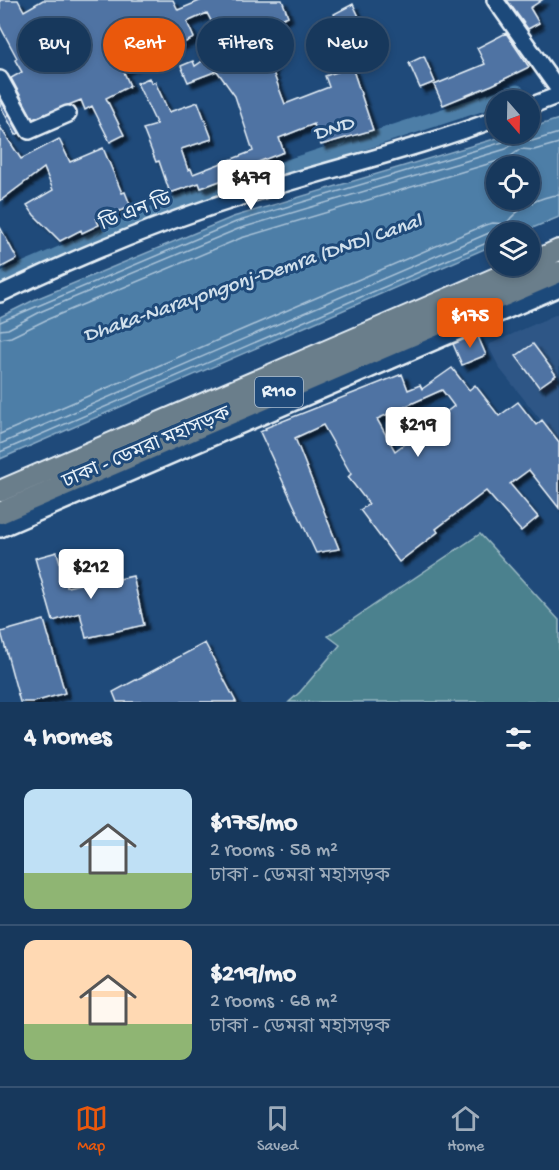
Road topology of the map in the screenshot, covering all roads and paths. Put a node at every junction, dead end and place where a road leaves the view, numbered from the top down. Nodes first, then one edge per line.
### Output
1 (495, 0) edge
2 (0, 79) edge
3 (559, 90) edge
4 (559, 95) edge
5 (540, 102) edge
6 (68, 114) dead end
7 (486, 122) edge
8 (559, 250) edge
9 (540, 259) edge
10 (559, 272) edge
11 (501, 276) edge
12 (559, 288) edge
13 (0, 294) edge
14 (0, 491) edge
15 (0, 513) edge
16 (0, 529) edge

1 - 3 street
2 - 6 street
4 - 5 street
7 - 13 street, ডি এন ডি
8 - 9 main road
10 - 15 main road, ঢাকা - ডেমরা মহাসড়ক / R110
11 - 14 main road, ঢাকা - ডেমরা মহাসড়ক / R110
12 - 16 street

